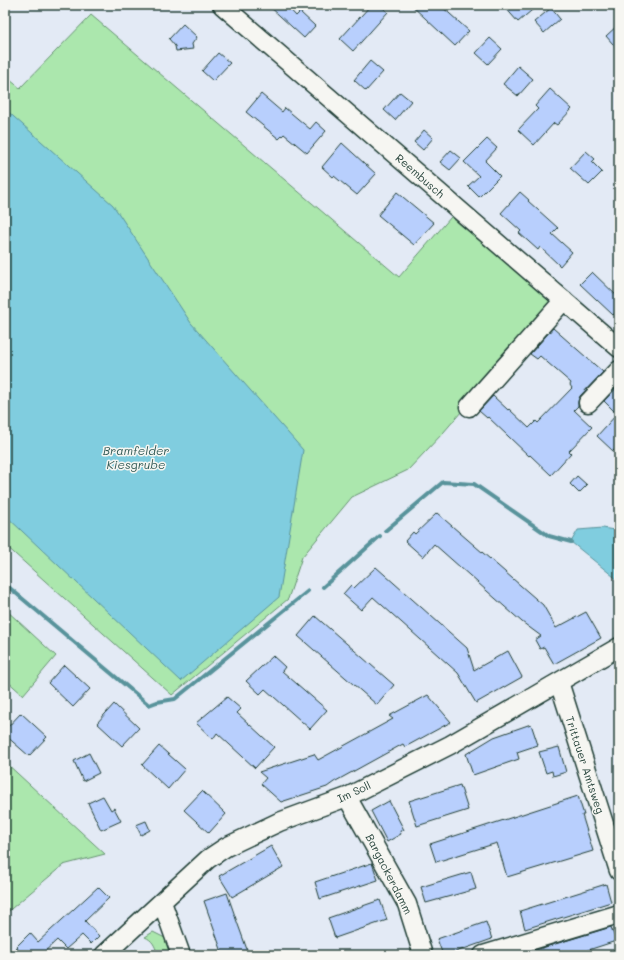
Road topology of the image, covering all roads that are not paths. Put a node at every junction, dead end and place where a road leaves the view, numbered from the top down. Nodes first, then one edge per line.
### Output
1 (222, 5) edge
2 (564, 300) junction
3 (619, 348) edge
4 (619, 370) edge
5 (588, 403) dead end
6 (469, 407) dead end
7 (619, 647) edge
8 (559, 682) junction
9 (347, 797) junction
10 (619, 871) edge
11 (162, 902) junction
12 (619, 914) edge
13 (104, 955) edge
14 (181, 955) edge
15 (423, 955) edge
16 (483, 955) edge

1 - 2 street, Reembusch
2 - 3 street, Reembusch
2 - 6 street
4 - 5 street
7 - 8 street, Im Soll
8 - 9 street, Im Soll
8 - 10 street, Trittauer Amtsweg
9 - 11 street, Im Soll
9 - 15 street, Bargackerdamm
11 - 13 street, Im Soll
11 - 14 street
12 - 16 street

